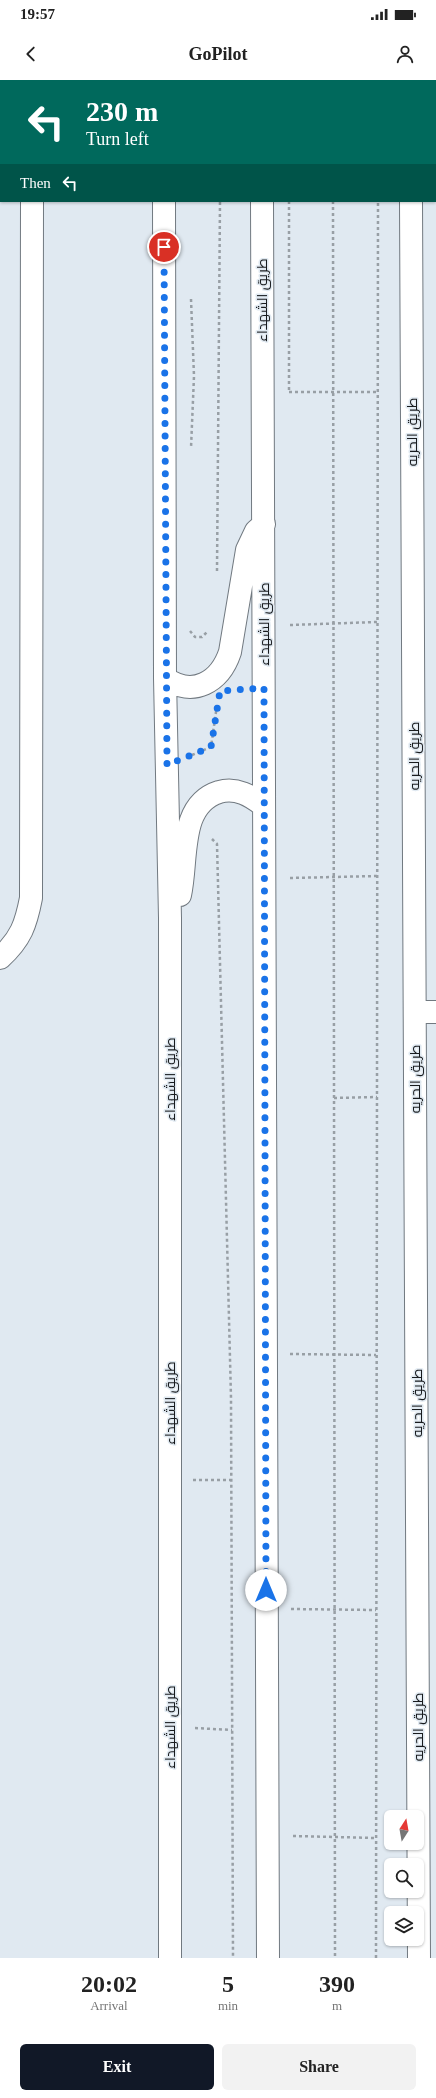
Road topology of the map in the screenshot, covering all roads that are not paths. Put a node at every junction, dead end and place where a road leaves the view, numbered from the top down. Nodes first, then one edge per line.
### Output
1 (32, 202) edge
2 (164, 202) edge
3 (262, 202) edge
4 (411, 202) edge
5 (264, 524) junction
6 (165, 678) junction
7 (264, 806) junction
8 (170, 918) junction
9 (0, 958) edge
10 (426, 1012) edge
11 (426, 1476) edge
12 (170, 1958) edge
13 (268, 1958) edge
14 (419, 1958) edge

1 - 9 main road
2 - 6 main road, طريق الشهداء
3 - 5 main road, طريق الشهداء
4 - 10 main road, طريق الحريه
5 - 6 main road
5 - 7 main road, طريق الشهداء
6 - 8 main road, طريق الشهداء
7 - 8 main road
7 - 13 main road, طريق الشهداء
8 - 12 main road, طريق الشهداء
10 - 11 main road, طريق الحريه
11 - 14 main road, طريق الحريه

